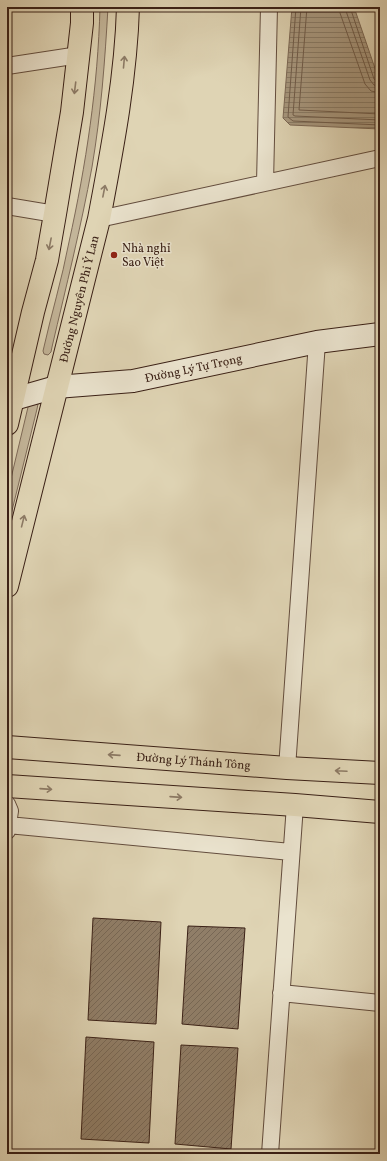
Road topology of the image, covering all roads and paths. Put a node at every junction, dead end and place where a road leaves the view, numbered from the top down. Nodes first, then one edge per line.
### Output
1 (82, 7) edge
2 (128, 7) edge
3 (269, 7) edge
4 (79, 55) junction
5 (7, 66) edge
6 (380, 158) edge
7 (265, 183) junction
8 (7, 206) edge
9 (55, 214) junction
10 (98, 219) junction
11 (380, 334) edge
12 (318, 342) junction
13 (56, 387) junction
14 (10, 400) edge
15 (7, 424) edge
16 (7, 586) edge
17 (7, 747) edge
18 (287, 768) junction
19 (380, 773) edge
20 (7, 786) edge
21 (7, 804) edge
22 (295, 805) junction
23 (380, 812) edge
24 (8, 828) edge
25 (292, 852) junction
26 (281, 993) junction
27 (380, 1003) edge
28 (270, 1154) edge

1 - 4 main road
10 -> 2 main road, Đường Nguyên Phi Ỷ Lan
3 - 7 street
4 - 5 street
4 -> 9 main road
6 - 7 street
7 - 10 street
8 - 9 street
9 -> 14 main road
10 - 13 main road, Đường Nguyên Phi Ỷ Lan
11 - 12 main road, Đường Lý Tự Trọng
12 - 13 main road, Đường Lý Tự Trọng
12 - 18 street
13 - 14 main road, Đường Lý Tự Trọng
16 -> 13 main road, Đường Nguyên Phi Ỷ Lan
14 - 15 main road
18 -> 17 main road, Đường Lý Thánh Tông
19 -> 18 main road, Đường Lý Thánh Tông
20 -> 22 main road
21 - 24 street
22 - 23 main road
22 - 25 street
24 - 25 street
25 - 26 street
26 - 27 street
26 - 28 street

